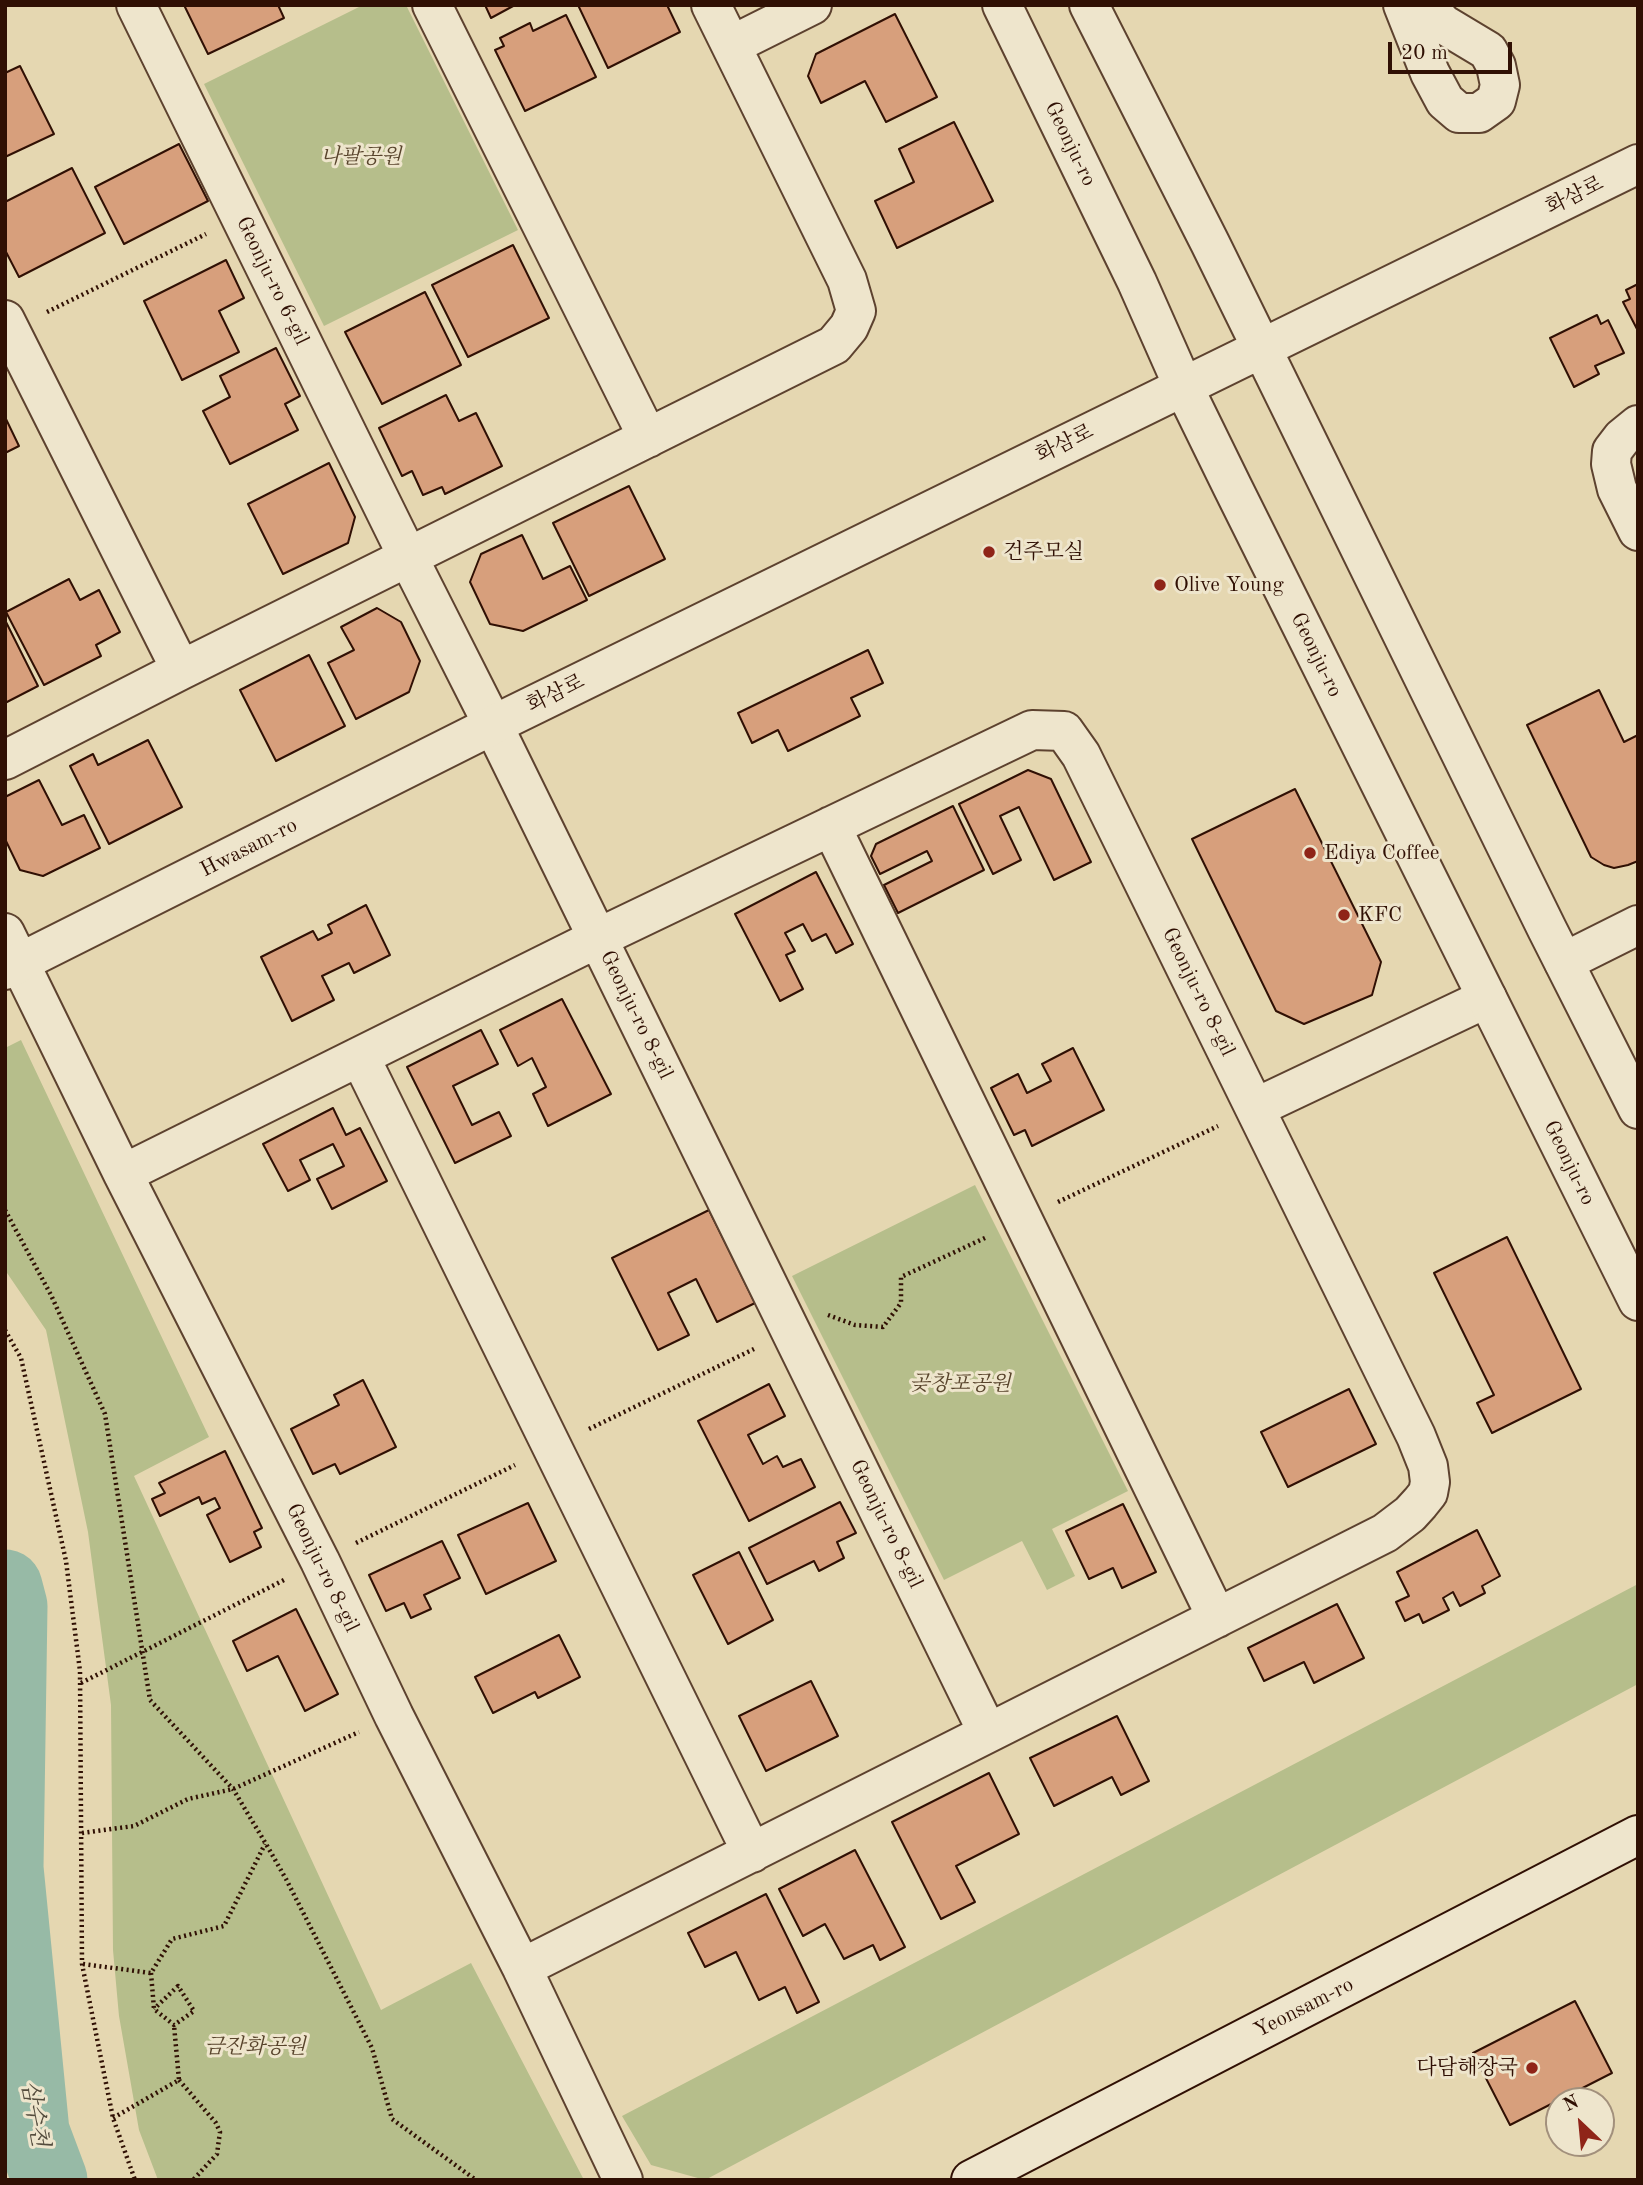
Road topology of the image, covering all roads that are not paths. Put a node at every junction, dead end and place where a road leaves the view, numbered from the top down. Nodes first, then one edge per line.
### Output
1 (136, 5) edge
2 (432, 5) edge
3 (711, 5) edge
4 (812, 5) edge
5 (1002, 5) edge
6 (1089, 5) edge
7 (1402, 5) edge
8 (1425, 5) edge
9 (732, 45) junction
10 (1638, 164) edge
11 (8, 325) edge
12 (1261, 350) junction
13 (1184, 388) junction
14 (1638, 425) edge
15 (648, 439) junction
16 (1638, 531) edge
17 (408, 557) junction
18 (181, 670) junction
19 (493, 725) junction
20 (5, 760) edge
21 (831, 826) junction
22 (1638, 925) edge
23 (598, 938) junction
24 (10, 955) edge
25 (1564, 962) junction
26 (1487, 998) junction
27 (359, 1057) junction
28 (1255, 1108) junction
29 (1638, 1109) edge
30 (123, 1174) junction
31 (1638, 1301) edge
32 (1217, 1618) junction
33 (988, 1733) junction
34 (1638, 1836) edge
35 (752, 1853) junction
36 (522, 1968) junction
37 (623, 2180) edge
38 (971, 2180) edge

1 - 17 street, Geonju-ro 6-gil
2 - 15 street
3 - 9 street
4 - 9 street
5 - 13 street, Geonju-ro
6 - 12 street
7 - 8 street
9 - 15 street
10 - 12 street, 화삼로
11 - 18 street
12 - 13 street, 화삼로
12 - 25 street
13 - 19 street, 화삼로
13 - 26 street, Geonju-ro
14 - 16 street
15 - 17 street
17 - 18 street
17 - 19 street, Geonju-ro 6-gil
18 - 20 street
19 - 23 street, Geonju-ro 6-gil
19 - 24 street, Hwasam-ro
21 - 23 street, Geonju-ro 8-gil
21 - 28 street, Geonju-ro 8-gil
21 - 32 street
22 - 25 street
23 - 27 street, Geonju-ro 8-gil
23 - 33 street, Geonju-ro 8-gil
24 - 30 street
25 - 29 street
26 - 28 street
26 - 31 street, Geonju-ro
27 - 30 street, Geonju-ro 8-gil
27 - 35 street
28 - 32 street, Geonju-ro 8-gil
30 - 36 street, Geonju-ro 8-gil
32 - 33 street, Geonju-ro 8-gil
33 - 35 street, Geonju-ro 8-gil
34 - 38 street, Yeonsam-ro
35 - 36 street, Geonju-ro 8-gil
36 - 37 street

